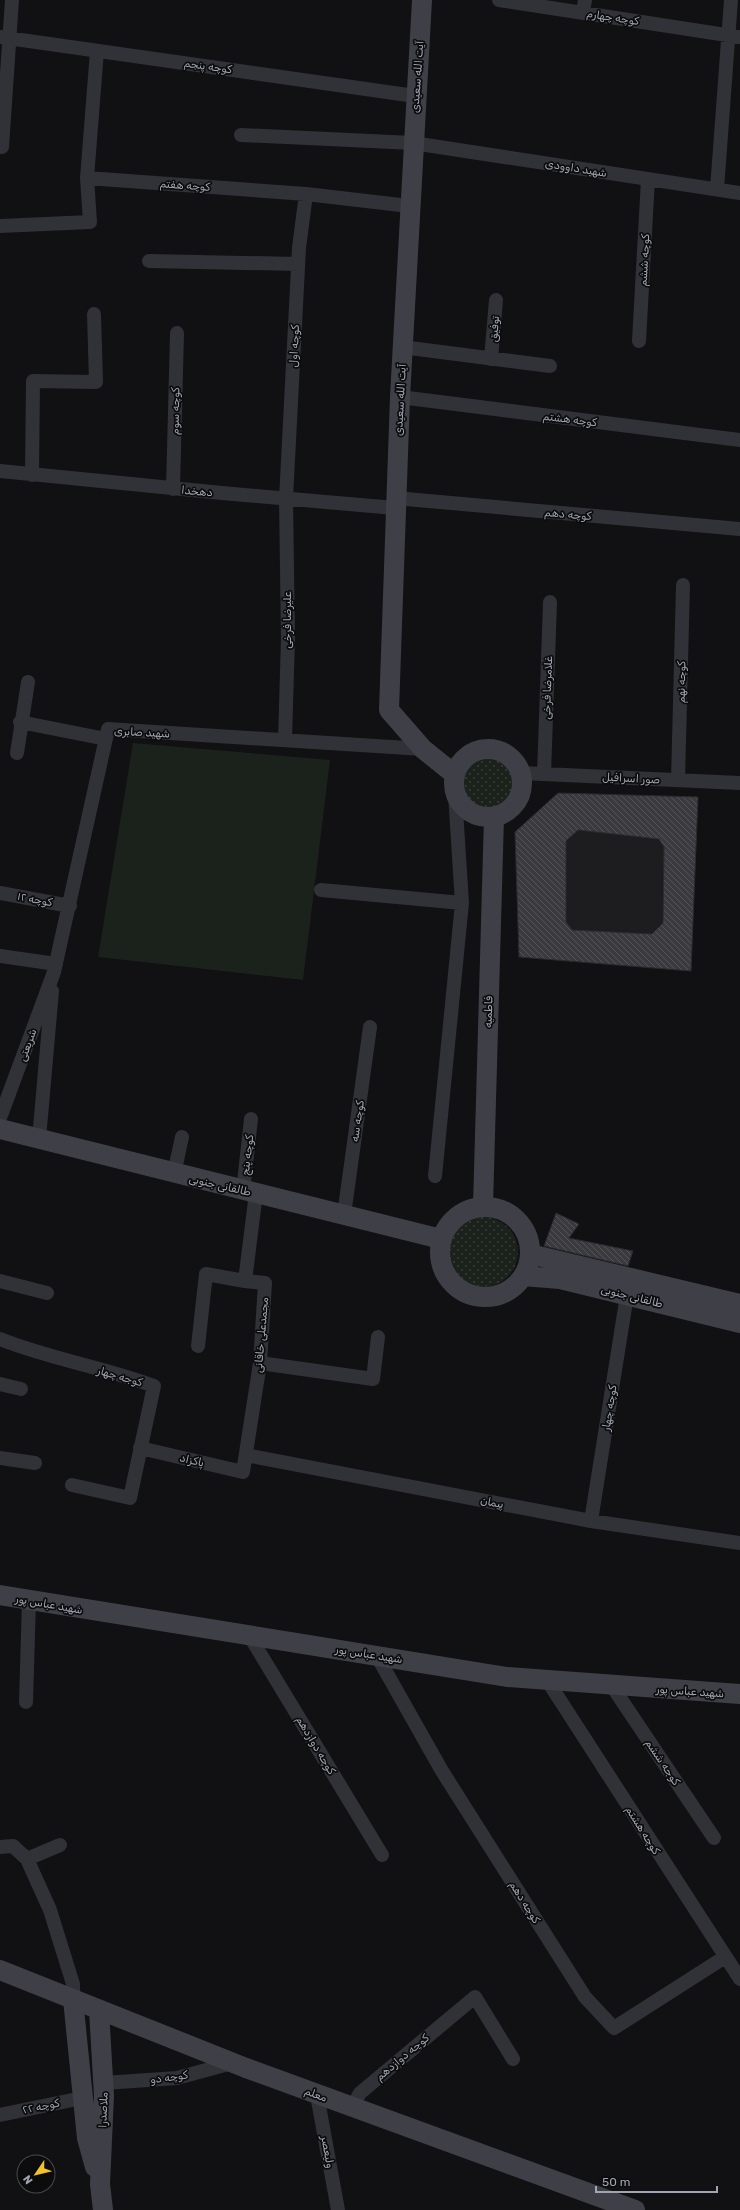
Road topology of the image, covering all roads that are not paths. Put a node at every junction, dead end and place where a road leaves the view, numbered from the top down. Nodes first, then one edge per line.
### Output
1 (12, 0) edge
2 (422, 0) edge
3 (499, 0) edge
4 (731, 0) edge
5 (584, 6) edge
6 (733, 37) edge
7 (5, 38) edge
8 (97, 51) junction
9 (415, 96) junction
10 (241, 135) dead end
11 (413, 143) junction
12 (2, 147) dead end
13 (87, 178) junction
14 (648, 179) junction
15 (717, 189) junction
16 (740, 193) edge
17 (306, 194) junction
18 (409, 206) junction
19 (0, 226) edge
20 (149, 261) dead end
21 (298, 264) junction
22 (496, 300) dead end
23 (94, 314) dead end
24 (177, 333) dead end
25 (639, 341) dead end
26 (402, 347) junction
27 (491, 359) junction
28 (550, 366) dead end
29 (400, 397) junction
30 (740, 440) edge
31 (0, 471) edge
32 (32, 475) junction
33 (173, 489) junction
34 (286, 499) junction
35 (395, 503) junction
36 (740, 530) edge
37 (683, 585) dead end
38 (550, 602) dead end
39 (28, 682) dead end
40 (20, 722) junction
41 (106, 739) junction
42 (285, 740) junction
43 (423, 749) junction
44 (16, 753) dead end
45 (521, 773) junction
46 (544, 774) junction
47 (678, 780) junction
48 (740, 783) edge
49 (454, 784) junction
50 (494, 817) junction
51 (321, 890) dead end
52 (0, 893) edge
53 (462, 903) junction
54 (70, 906) junction
55 (0, 956) edge
56 (55, 968) junction
57 (370, 1027) dead end
58 (0, 1118) edge
59 (251, 1119) dead end
60 (0, 1129) edge
61 (182, 1137) dead end
62 (39, 1139) junction
63 (174, 1174) junction
64 (435, 1176) dead end
65 (249, 1192) junction
66 (482, 1206) junction
67 (344, 1215) junction
68 (441, 1239) junction
69 (530, 1254) junction
70 (523, 1276) junction
71 (0, 1281) edge
72 (245, 1281) junction
73 (47, 1293) dead end
74 (627, 1294) junction
75 (740, 1304) edge
76 (740, 1323) edge
77 (378, 1337) dead end
78 (0, 1339) edge
79 (198, 1346) dead end
80 (260, 1363) junction
81 (0, 1384) edge
82 (21, 1389) dead end
83 (140, 1448) junction
84 (246, 1455) junction
85 (0, 1458) edge
86 (35, 1463) dead end
87 (243, 1472) joint
88 (72, 1485) dead end
89 (590, 1521) junction
90 (740, 1543) edge
91 (0, 1595) edge
92 (29, 1601) junction
93 (249, 1635) junction
94 (377, 1656) junction
95 (547, 1680) junction
96 (612, 1686) junction
97 (740, 1694) edge
98 (26, 1702) dead end
99 (714, 1838) dead end
100 (60, 1845) dead end
101 (0, 1847) edge
102 (382, 1854) dead end
103 (27, 1859) junction
104 (725, 1957) junction
105 (0, 1970) edge
106 (740, 1979) edge
107 (73, 1999) junction
108 (99, 2010) junction
109 (512, 2059) dead end
110 (232, 2063) junction
111 (104, 2083) junction
112 (317, 2095) junction
113 (82, 2098) junction
114 (352, 2108) junction
115 (0, 2115) edge
116 (100, 2184) junction
117 (103, 2210) edge
118 (338, 2210) edge
119 (635, 2210) edge

1 - 7 street
2 - 9 street, آیت الله سعیدی
3 - 5 street, کوچه چهارم
4 - 6 street
5 - 6 street, کوچه چهارم
6 - 15 street
7 - 8 street, کوچه پنجم
7 - 12 street
8 - 9 street, کوچه پنجم
8 - 13 street
9 - 11 street, آیت الله سعیدی
10 - 11 street, شهید داوودی
11 - 14 street, شهید داوودی
11 - 18 street, آیت الله سعیدی
13 - 17 street, کوچه هفتم
13 - 19 street
14 - 15 street, شهید داوودی
14 - 25 street, کوچه ششم
15 - 16 street, شهید داوودی
17 - 18 street, کوچه هفتم
17 - 21 street, کوچه اول
18 - 26 street, آیت الله سعیدی
20 - 21 street
21 - 34 street, کوچه اول
22 - 27 street, توفیق
23 - 32 street
24 - 33 street, کوچه سوم
26 - 27 street
26 - 29 street, آیت الله سعیدی
27 - 28 street
29 - 30 street, کوچه هشتم
29 - 35 street, آیت الله سعیدی
31 - 32 street, دهخدا
32 - 33 street, دهخدا
33 - 34 street, دهخدا
34 - 35 street, دهخدا
34 - 42 street, علیرضا فرخی
35 - 36 street, کوچه دهم
35 - 43 street, آیت الله سعیدی
37 - 47 street, کوچه نهم
38 - 46 street, غلامرضا فرخی
39 - 40 street
40 - 41 street
40 - 44 street
41 - 42 street, شهید صابری
41 - 54 street, شهید صابری
42 - 43 street, شهید صابری
43 - 49 street, آیت الله سعیدی
45 - 46 street, صور اسرافیل
45 - 49 street
45 - 50 street
46 - 47 street, صور اسرافیل
47 - 48 street, صور اسرافیل
49 - 50 street
49 - 53 street
50 - 66 street, فاطمیه
51 - 53 street
52 - 54 street, کوچه ۱۲
53 - 64 street
54 - 56 street, شهید صابری
55 - 56 street
56 - 58 street, شریعتی
56 - 62 street
57 - 67 street, کوچه سه
59 - 65 street, کوچه پنج
60 - 62 street, طالقانی جنوبی
61 - 63 street
62 - 63 street, طالقانی جنوبی
63 - 65 street, طالقانی جنوبی
65 - 67 street, طالقانی جنوبی
65 - 72 street
66 - 68 street
66 - 69 street
67 - 68 street, طالقانی جنوبی
68 - 70 street
69 - 70 street
69 - 75 street, طالقانی جنوبی
70 - 74 street, طالقانی جنوبی
71 - 73 street
72 - 79 street
72 - 80 street, مجمدعلی خاقانی
74 - 76 street, طالقانی جنوبی
74 - 89 street, کوچه چهار
77 - 80 street
78 - 83 street, کوجه چهار
80 - 84 street, مجمدعلی خاقانی
81 - 82 street
83 - 87 street, پاکزاد
83 - 88 street, کوجه چهار
84 - 87 street, مجمدعلی خاقانی
84 - 89 street, پیمان
85 - 86 street
89 - 90 street, پیمان
91 - 92 street, شهید عباس پور
92 - 93 street, شهید عباس پور
92 - 98 street
93 - 94 street, شهید عباس پور
93 - 102 street, کوچه دوازدهم
94 - 95 street, شهید عباس پور
94 - 104 street, کوچه دهم
95 - 96 street, شهید عباس پور
95 - 104 street, کوچه هشتم
96 - 97 street, شهید عباس پور
96 - 99 street, کوجه ششم
100 - 103 street
101 - 103 street
103 - 107 street
104 - 106 street, کوچه هشتم
105 - 107 street, معلم
107 - 108 street, معلم
107 - 113 street
108 - 110 street, معلم
108 - 111 street, ملاصدرا
109 - 114 street, کوچه دوازدهم
110 - 111 street, کوچه دو
110 - 112 street, معلم
111 - 116 street, ملاصدرا
112 - 114 street, معلم
112 - 118 street, ولیعصر
113 - 115 street, کوچه ۲۲
113 - 116 street
114 - 119 street, معلم
116 - 117 street, ملاصدرا

